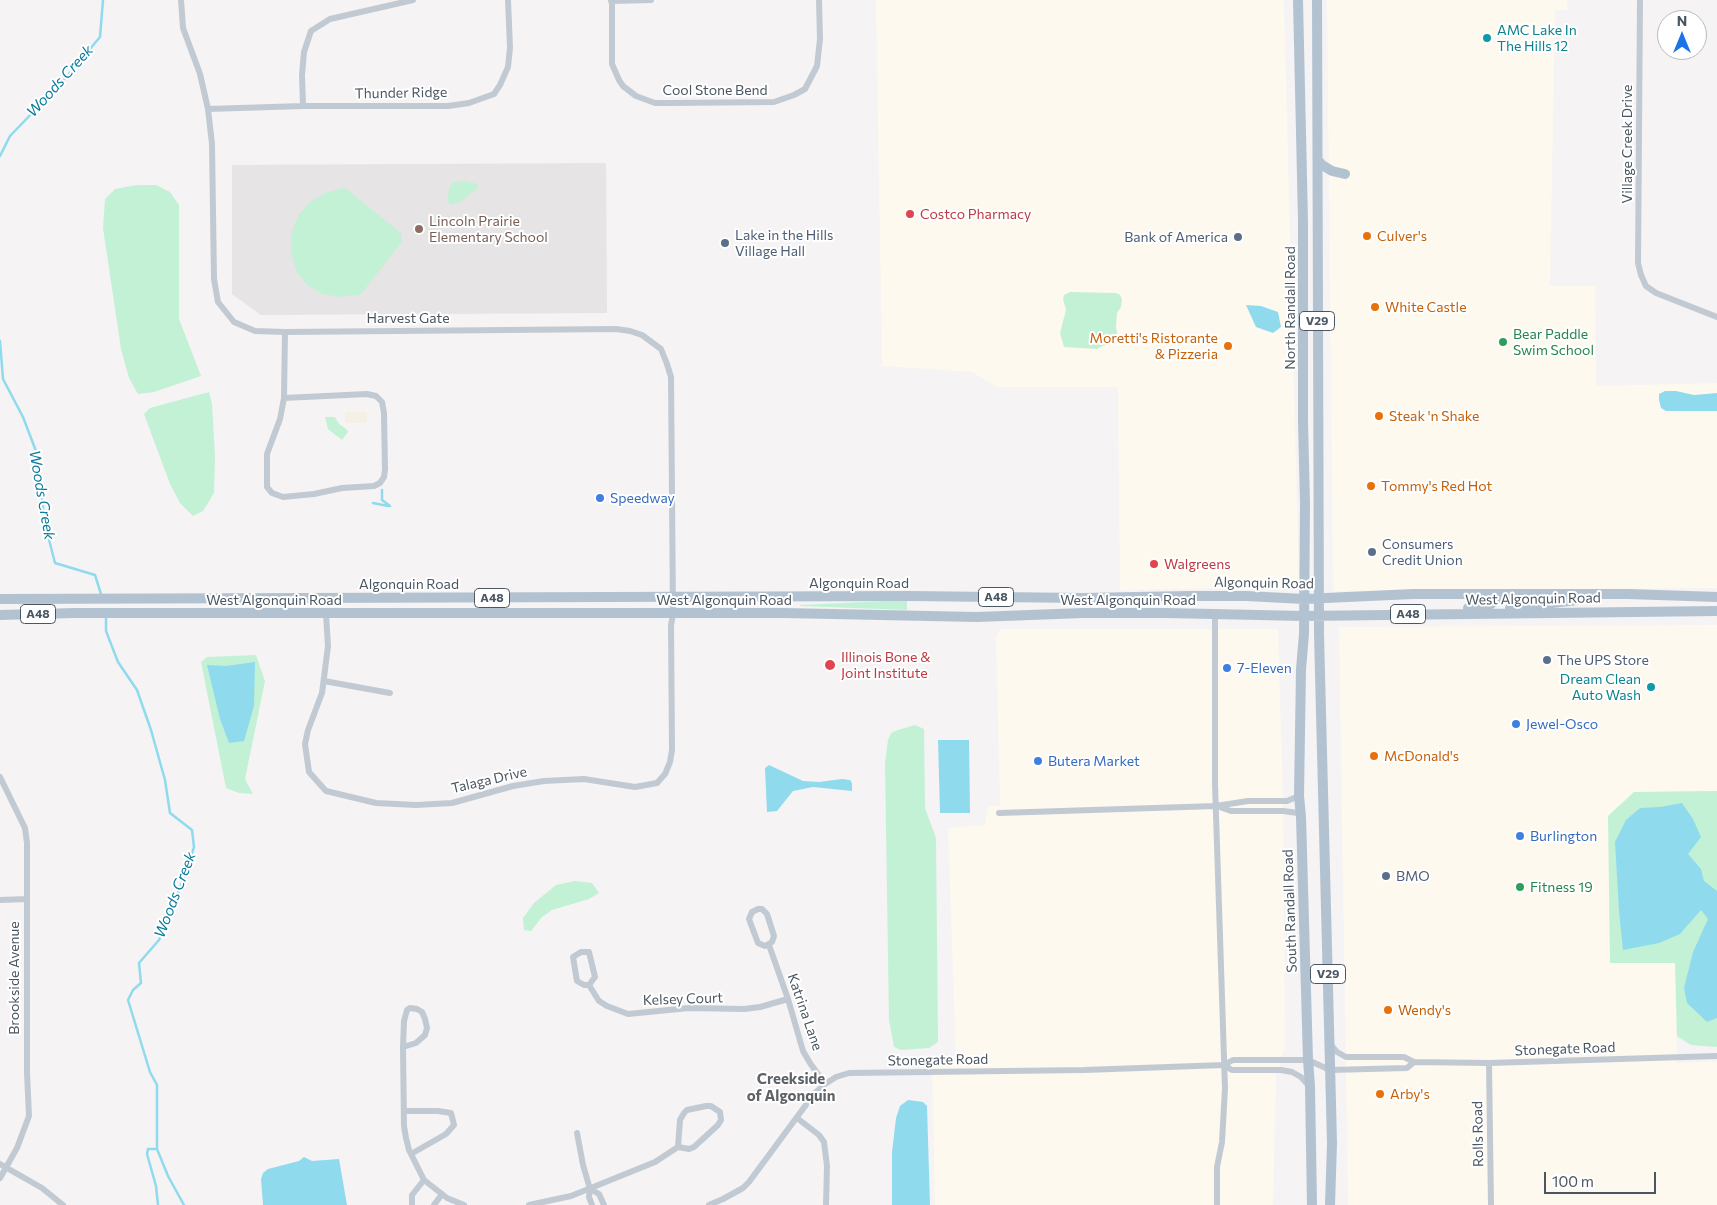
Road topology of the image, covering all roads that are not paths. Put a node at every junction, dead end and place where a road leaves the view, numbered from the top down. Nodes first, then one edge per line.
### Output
1 (181, 0) edge
2 (414, 0) edge
3 (508, 0) edge
4 (612, 0) edge
5 (652, 0) edge
6 (820, 0) edge
7 (1298, 0) edge
8 (1317, 0) edge
9 (1640, 0) edge
10 (303, 106) junction
11 (208, 109) junction
12 (1318, 160) junction
13 (1345, 174) dead end
14 (1717, 317) edge
15 (285, 332) junction
16 (284, 398) junction
17 (1498, 594) junction
18 (1601, 594) junction
19 (1717, 597) edge
20 (673, 598) junction
21 (1319, 598) junction
22 (0, 599) edge
23 (1304, 599) junction
24 (1717, 611) edge
25 (1215, 613) junction
26 (1497, 613) junction
27 (326, 614) junction
28 (673, 614) junction
29 (1417, 614) junction
30 (0, 615) edge
31 (1304, 616) junction
32 (1319, 616) junction
33 (324, 681) junction
34 (390, 693) dead end
35 (0, 777) edge
36 (1298, 796) junction
37 (1216, 806) junction
38 (999, 813) dead end
39 (1301, 817) junction
40 (27, 899) junction
41 (0, 900) edge
42 (769, 945) junction
43 (589, 985) junction
44 (788, 999) junction
45 (1329, 1043) junction
46 (403, 1047) junction
47 (1717, 1056) edge
48 (1308, 1060) junction
49 (1414, 1062) junction
50 (1489, 1064) junction
51 (1224, 1065) junction
52 (1330, 1070) junction
53 (825, 1084) junction
54 (1310, 1086) junction
55 (404, 1111) junction
56 (797, 1118) junction
57 (577, 1134) dead end
58 (678, 1147) junction
59 (411, 1154) junction
60 (3, 1166) edge
61 (0, 1178) edge
62 (424, 1180) junction
63 (590, 1189) junction
64 (442, 1194) junction
65 (63, 1205) edge
66 (412, 1205) edge
67 (434, 1205) edge
68 (464, 1205) edge
69 (529, 1205) edge
70 (592, 1205) edge
71 (604, 1205) edge
72 (708, 1205) edge
73 (826, 1205) edge
74 (1217, 1205) edge
75 (1312, 1205) edge
76 (1330, 1205) edge
77 (1491, 1205) edge

1 - 11 street, Harvest Gate
2 - 10 street
3 - 10 street, Thunder Ridge
4 - 5 street
4 - 6 street, Cool Stone Bend
7 - 23 main road, North Randall Road / V29
8 - 12 main road, North Randall Road / V29
9 - 14 street, Village Creek Drive
10 - 11 street, Thunder Ridge
11 - 15 street, Harvest Gate
12 - 13 main road
12 - 21 main road, North Randall Road / V29
15 - 16 street
15 - 20 street, Harvest Gate
16 - 16 street
17 - 18 main road, Algonquin Road / A48
17 - 21 main road, Algonquin Road / A48
17 - 29 main road
18 - 19 main road, Algonquin Road / A48
18 - 26 main road
20 - 22 main road, Algonquin Road / A48
20 - 23 main road, Algonquin Road / A48
20 - 28 street, Talaga Drive
21 - 23 main road, Algonquin Road / A48
21 - 32 main road, North Randall Road / V29
23 - 31 main road, North Randall Road / V29
24 - 26 main road, West Algonquin Road / A48
25 - 28 main road, West Algonquin Road / A48
25 - 31 main road, West Algonquin Road / A48
25 - 37 street
26 - 29 main road, West Algonquin Road / A48
27 - 28 main road, West Algonquin Road / A48
27 - 30 main road, West Algonquin Road / A48
27 - 33 street, Talaga Drive
28 - 33 street, Talaga Drive
29 - 32 main road, West Algonquin Road / A48
31 - 32 main road, West Algonquin Road / A48
31 - 36 main road, South Randall Road / V29
32 - 45 main road, V29
33 - 34 street
35 - 40 street, Brookside Avenue
36 - 37 street
36 - 39 main road, South Randall Road / V29
37 - 38 street
37 - 39 street
37 - 51 street
39 - 48 main road, South Randall Road / V29
40 - 41 street
40 - 60 street, Brookside Avenue
42 - 42 street, Katrina Lane
42 - 44 street, Katrina Lane
43 - 43 street, Kelsey Court
43 - 44 street, Kelsey Court
44 - 53 street, Katrina Lane
45 - 49 street, Stonegate Road
45 - 52 main road, V29
46 - 46 street
46 - 55 street
47 - 50 street, Stonegate Road
48 - 51 street, Stonegate Road
48 - 52 street, Stonegate Road
48 - 54 main road, South Randall Road / V29
49 - 50 street, Stonegate Road
49 - 52 street, Stonegate Road
50 - 77 street, Rolls Road
51 - 53 street, Stonegate Road
51 - 54 street, Stonegate Road
51 - 74 street
52 - 76 main road, V29
53 - 56 street, Stonegate Road
54 - 75 main road, South Randall Road / V29
55 - 59 street
55 - 59 street
56 - 72 street, Stonegate Road
56 - 73 street
57 - 63 street
58 - 58 street
58 - 63 street
59 - 62 street
60 - 61 street, Brookside Avenue
60 - 65 street
62 - 64 street
62 - 66 street
63 - 69 street
63 - 70 street
63 - 71 street
64 - 67 street
64 - 68 street

